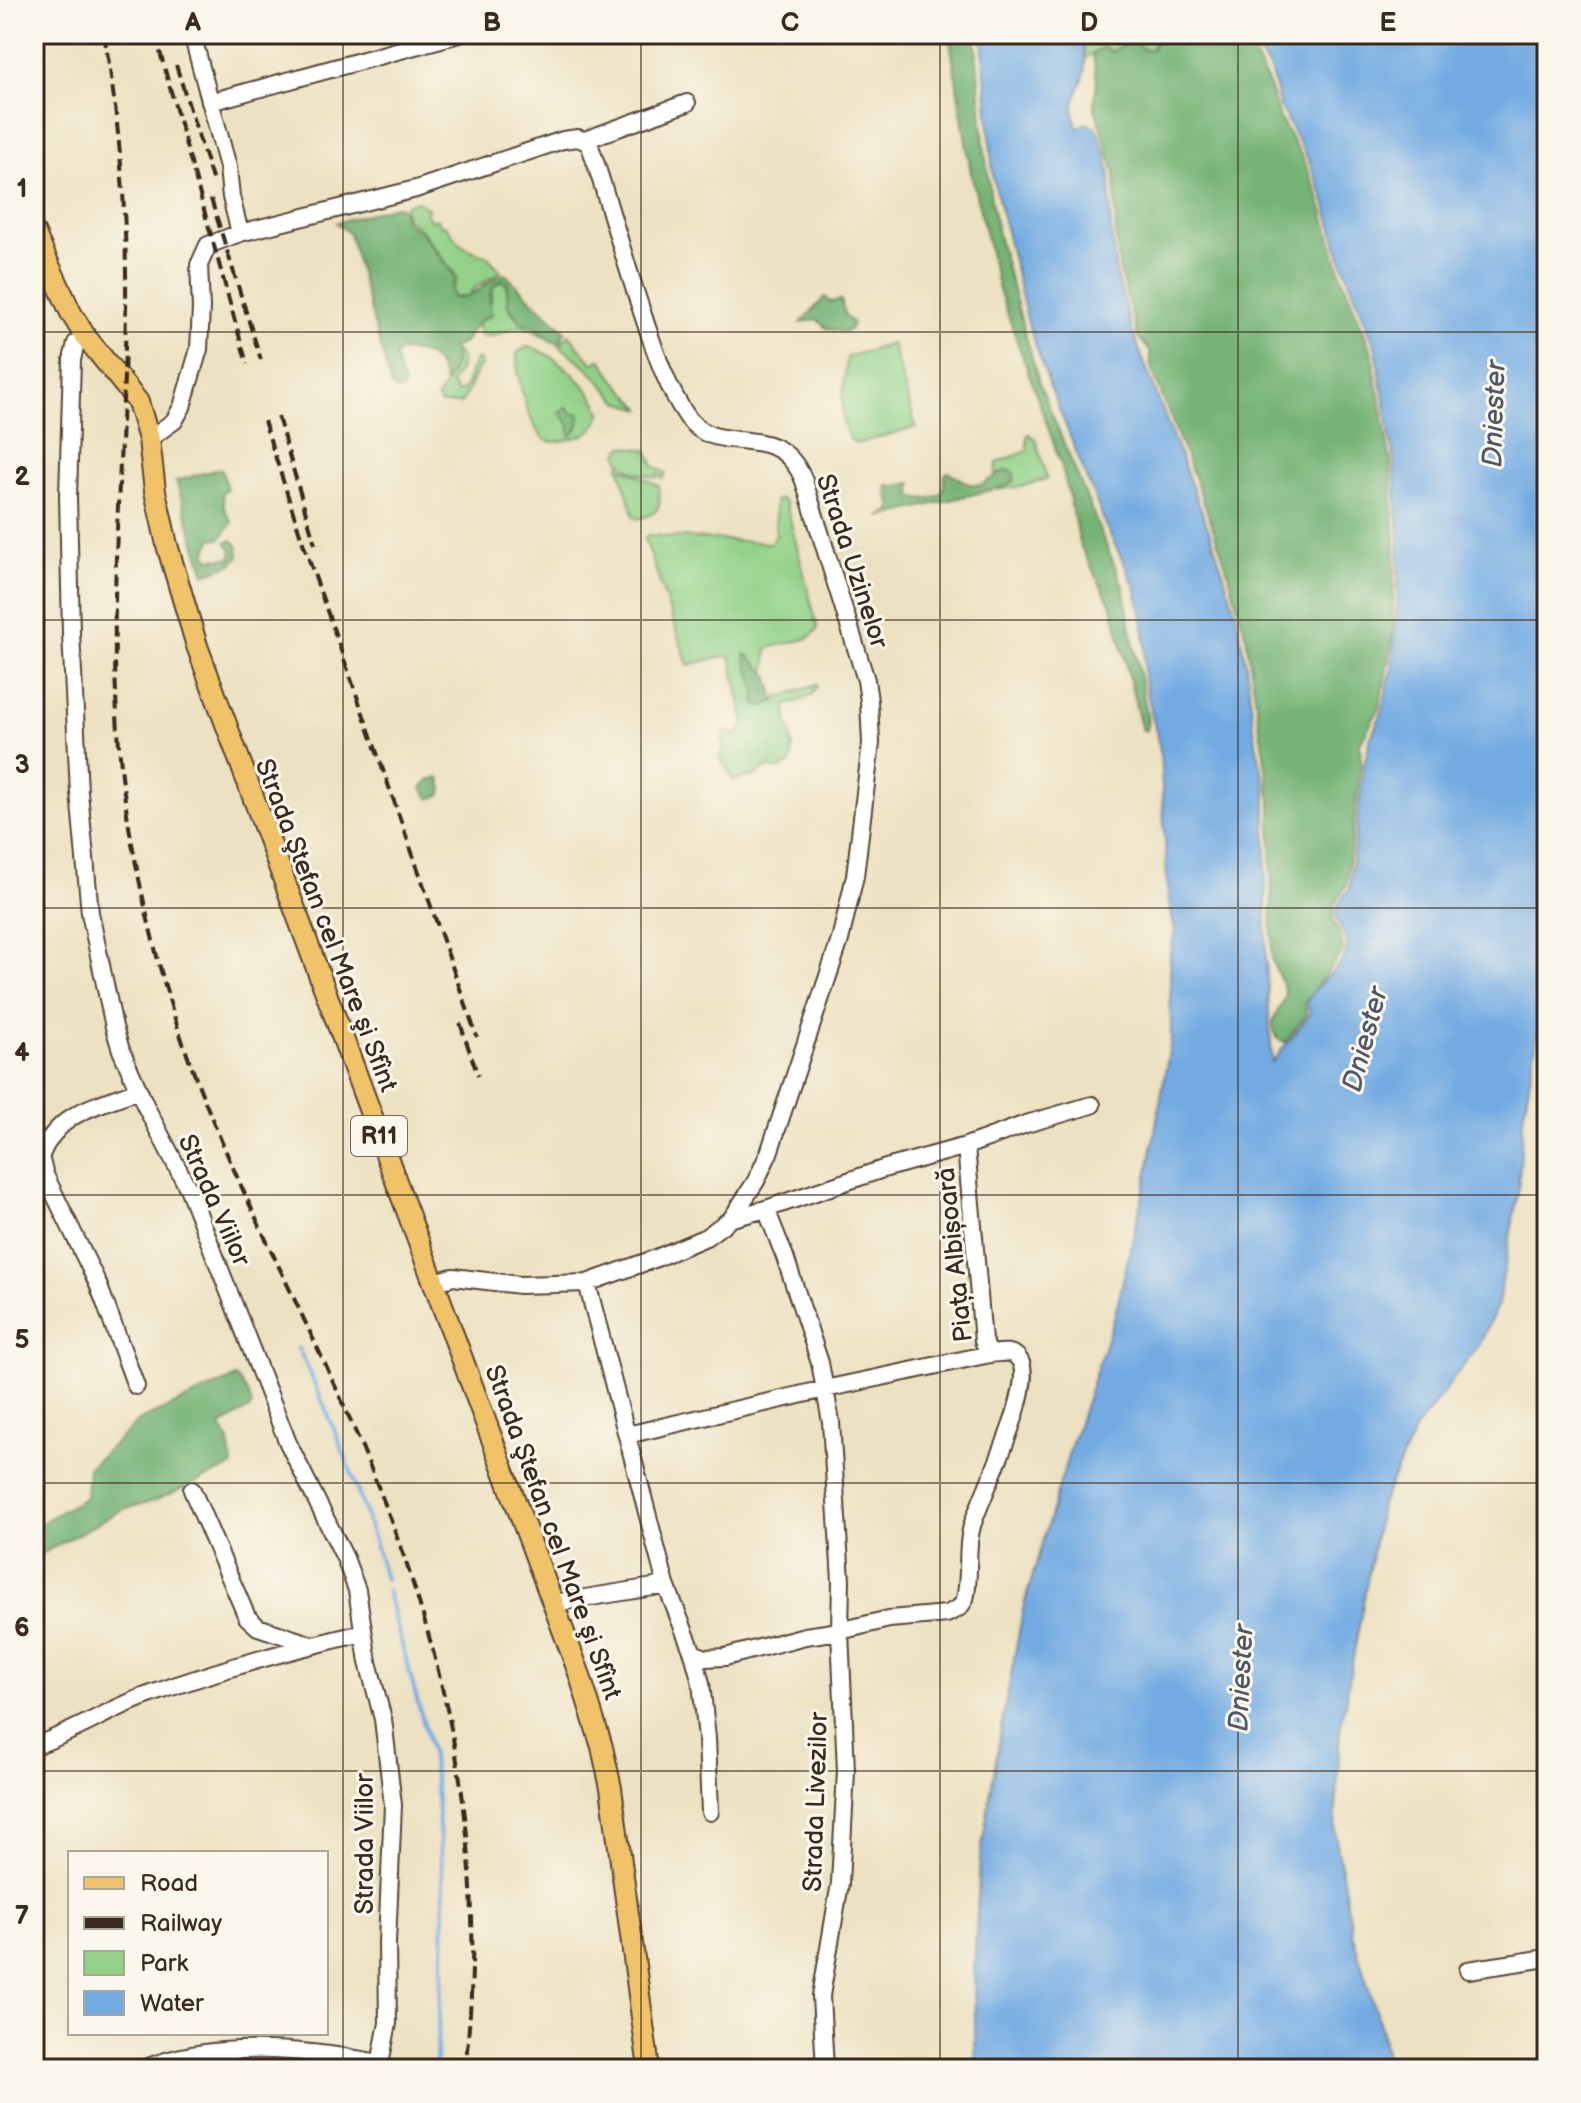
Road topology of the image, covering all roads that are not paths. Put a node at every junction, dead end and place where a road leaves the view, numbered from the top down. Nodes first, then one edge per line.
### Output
1 (192, 34) edge
2 (459, 34) edge
3 (210, 102) junction
4 (687, 103) dead end
5 (585, 140) junction
6 (34, 232) edge
7 (240, 233) junction
8 (85, 336) junction
9 (149, 439) junction
10 (138, 1090) junction
11 (1092, 1105) dead end
12 (966, 1146) junction
13 (37, 1155) edge
14 (766, 1209) junction
15 (732, 1218) junction
16 (435, 1282) junction
17 (587, 1283) junction
18 (990, 1354) junction
19 (136, 1386) dead end
20 (825, 1389) junction
21 (627, 1435) junction
22 (192, 1490) dead end
23 (666, 1585) junction
24 (554, 1603) junction
25 (840, 1631) junction
26 (363, 1633) junction
27 (311, 1645) junction
28 (693, 1653) junction
29 (34, 1746) edge
30 (710, 1812) dead end
31 (1547, 1958) edge
32 (1468, 1970) dead end
33 (379, 2066) edge
34 (143, 2069) edge
35 (649, 2069) edge
36 (825, 2069) edge

1 - 3 street
2 - 3 street
3 - 7 street
4 - 5 street
5 - 7 street
5 - 15 street, Strada Uzinelor
6 - 8 main road, Strada Ştefan cel Mare şi Sfînt / R11
7 - 9 street
8 - 9 main road, Strada Ştefan cel Mare şi Sfînt / R11
8 - 10 street, Strada Viilor
9 - 16 main road, Strada Ştefan cel Mare şi Sfînt / R11
10 - 13 street
10 - 26 street, Strada Viilor
11 - 12 street, Piața Albișoară
12 - 14 street, Piața Albișoară
12 - 18 street, Piața Albișoară
13 - 19 street
14 - 15 street, Piața Albișoară
14 - 20 street, Strada Livezilor
15 - 17 street, Strada Uzinelor
16 - 17 street, Strada Uzinelor
16 - 24 main road, Strada Ştefan cel Mare şi Sfînt / R11
17 - 21 street
18 - 20 street
18 - 25 street, Piața Albișoară
20 - 21 street
20 - 25 street, Strada Livezilor
21 - 23 street
22 - 27 street
23 - 24 street
23 - 28 street
24 - 35 main road, Strada Ştefan cel Mare şi Sfînt / R11
25 - 28 street
25 - 36 street, Strada Livezilor
26 - 27 street
26 - 33 street, Strada Viilor
27 - 29 street
28 - 30 street
31 - 32 street
33 - 34 street

